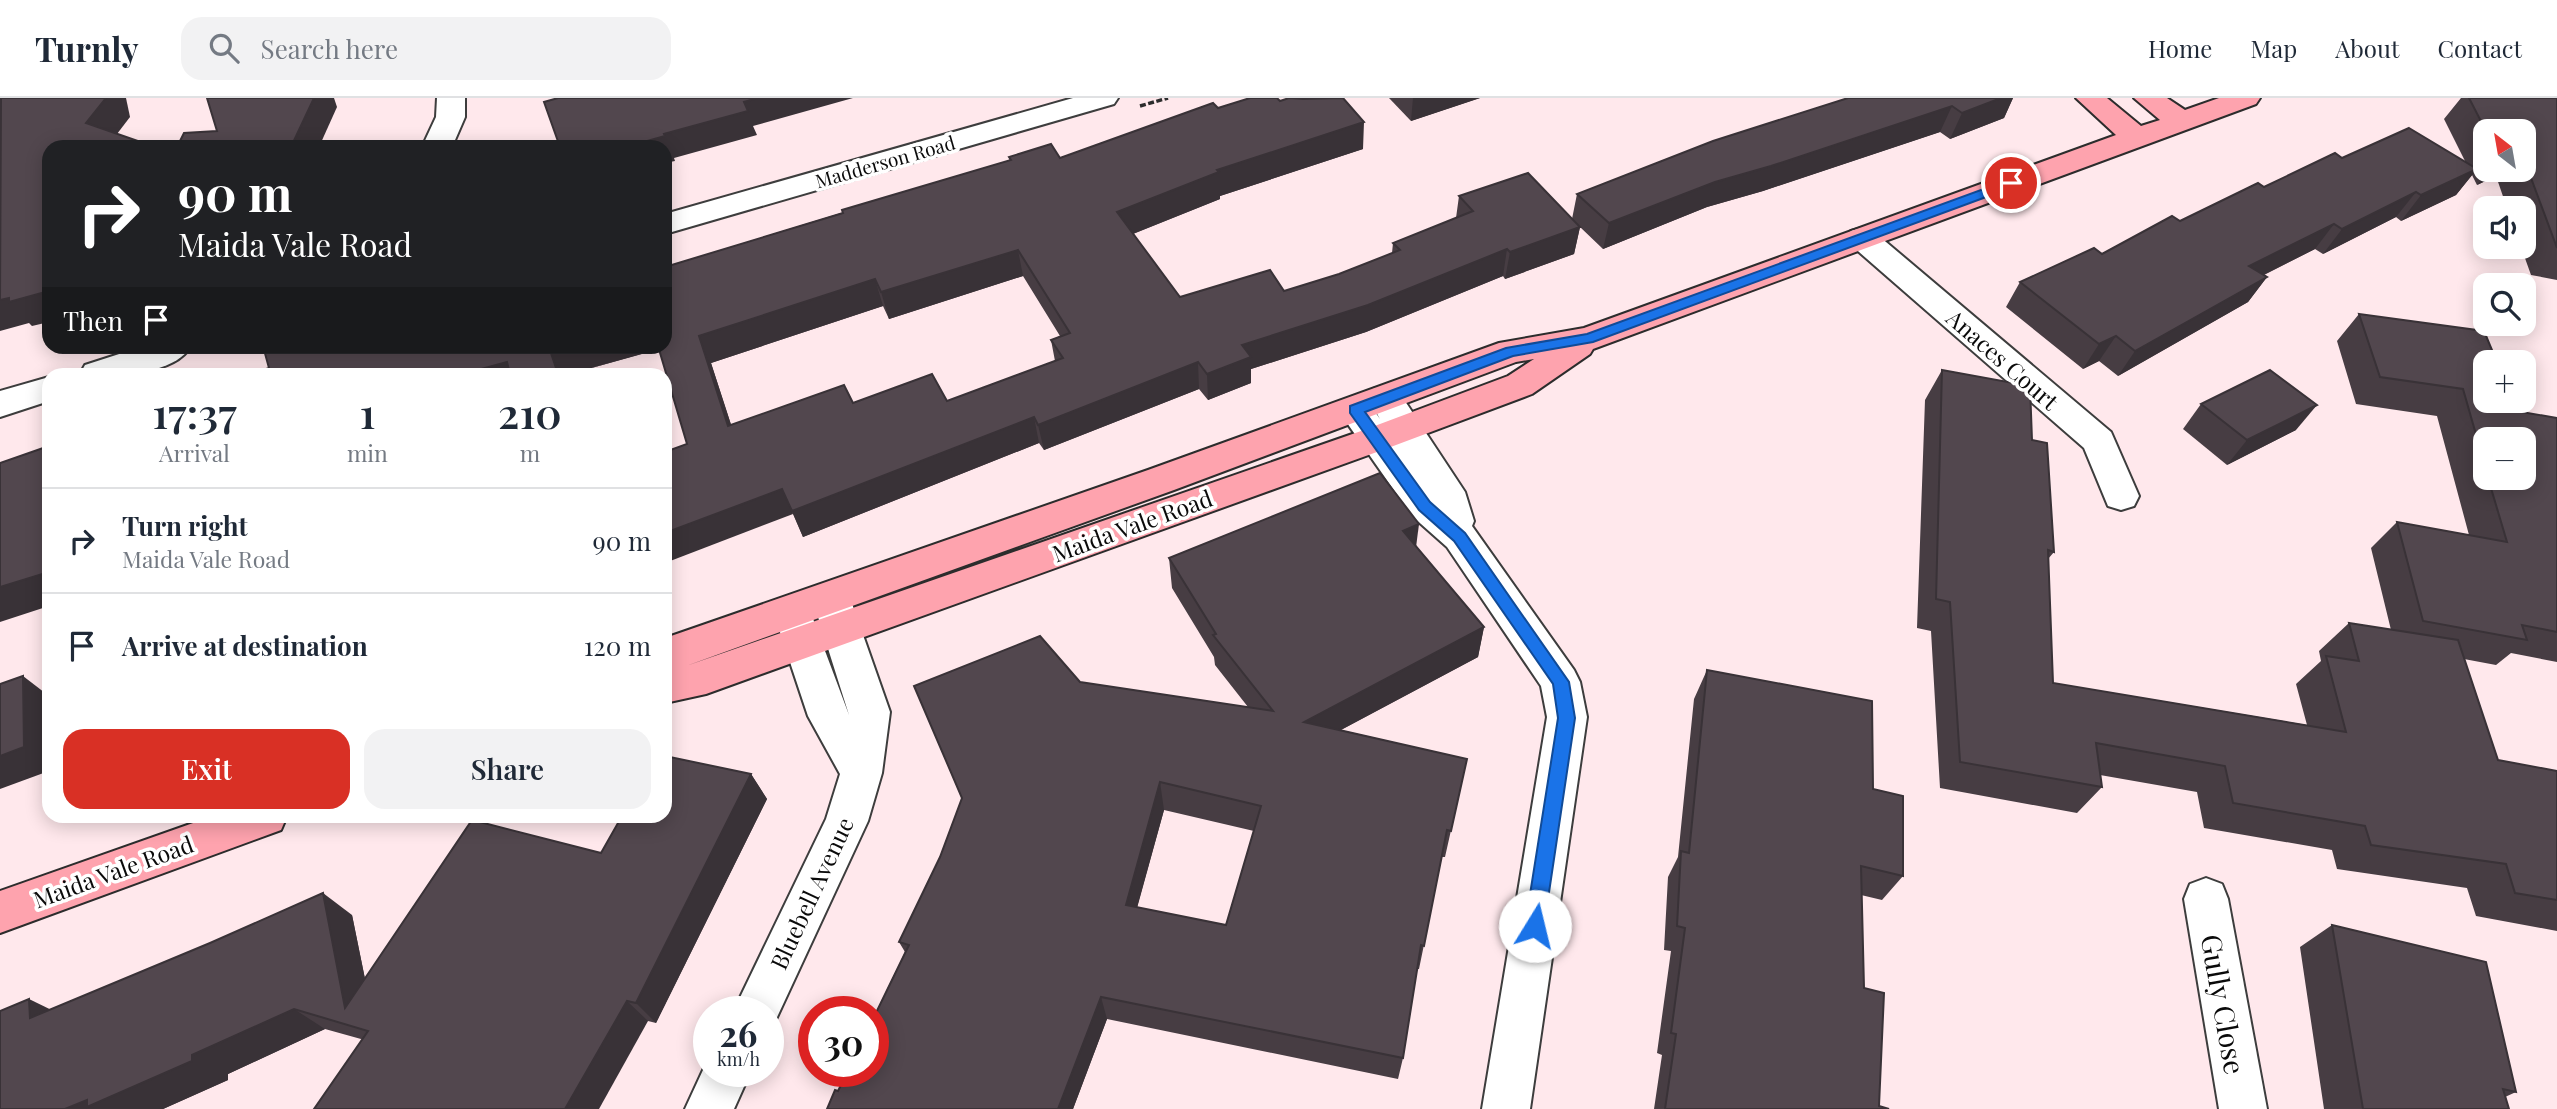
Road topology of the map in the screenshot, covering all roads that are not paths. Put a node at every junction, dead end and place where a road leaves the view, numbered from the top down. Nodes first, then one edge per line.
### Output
1 (451, 98) edge
2 (1104, 98) edge
3 (2090, 98) edge
4 (2148, 98) edge
5 (2246, 98) edge
6 (1016, 109) edge
7 (2181, 121) junction
8 (2136, 137) junction
9 (441, 140) edge
10 (672, 222) edge
11 (1862, 238) junction
12 (1588, 339) junction
13 (157, 354) edge
14 (118, 368) edge
15 (42, 391) edge
16 (0, 404) edge
17 (1370, 404) junction
18 (1391, 434) junction
19 (2121, 496) dead end
20 (836, 613) junction
21 (798, 627) junction
22 (672, 654) edge
23 (672, 685) edge
24 (862, 773) junction
25 (247, 823) edge
26 (2206, 899) dead end
27 (0, 912) edge
28 (764, 996) edge
29 (719, 1087) edge
30 (709, 1109) edge
31 (1506, 1109) edge
32 (2243, 1109) edge

1 - 9 street
2 - 6 street, Madderson Road
3 - 8 main road
4 - 7 main road
5 - 7 main road, Maida Vale Road
6 - 10 street, Madderson Road
7 - 8 main road, Maida Vale Road
8 - 11 main road, Maida Vale Road
11 - 12 main road, Maida Vale Road
11 - 19 street, Anaces Court
12 - 17 main road, Maida Vale Road
12 - 18 main road, Maida Vale Road
13 - 14 street
15 - 16 street
17 - 18 street
17 - 20 main road, Maida Vale Road
18 - 20 main road, Maida Vale Road
18 - 31 street
20 - 21 main road, Maida Vale Road
20 - 24 street, Bluebell Avenue
21 - 22 main road, Maida Vale Road
21 - 23 main road, Maida Vale Road
21 - 24 street
24 - 28 street, Bluebell Avenue
25 - 27 main road, Maida Vale Road
26 - 32 street, Gully Close
29 - 30 street

